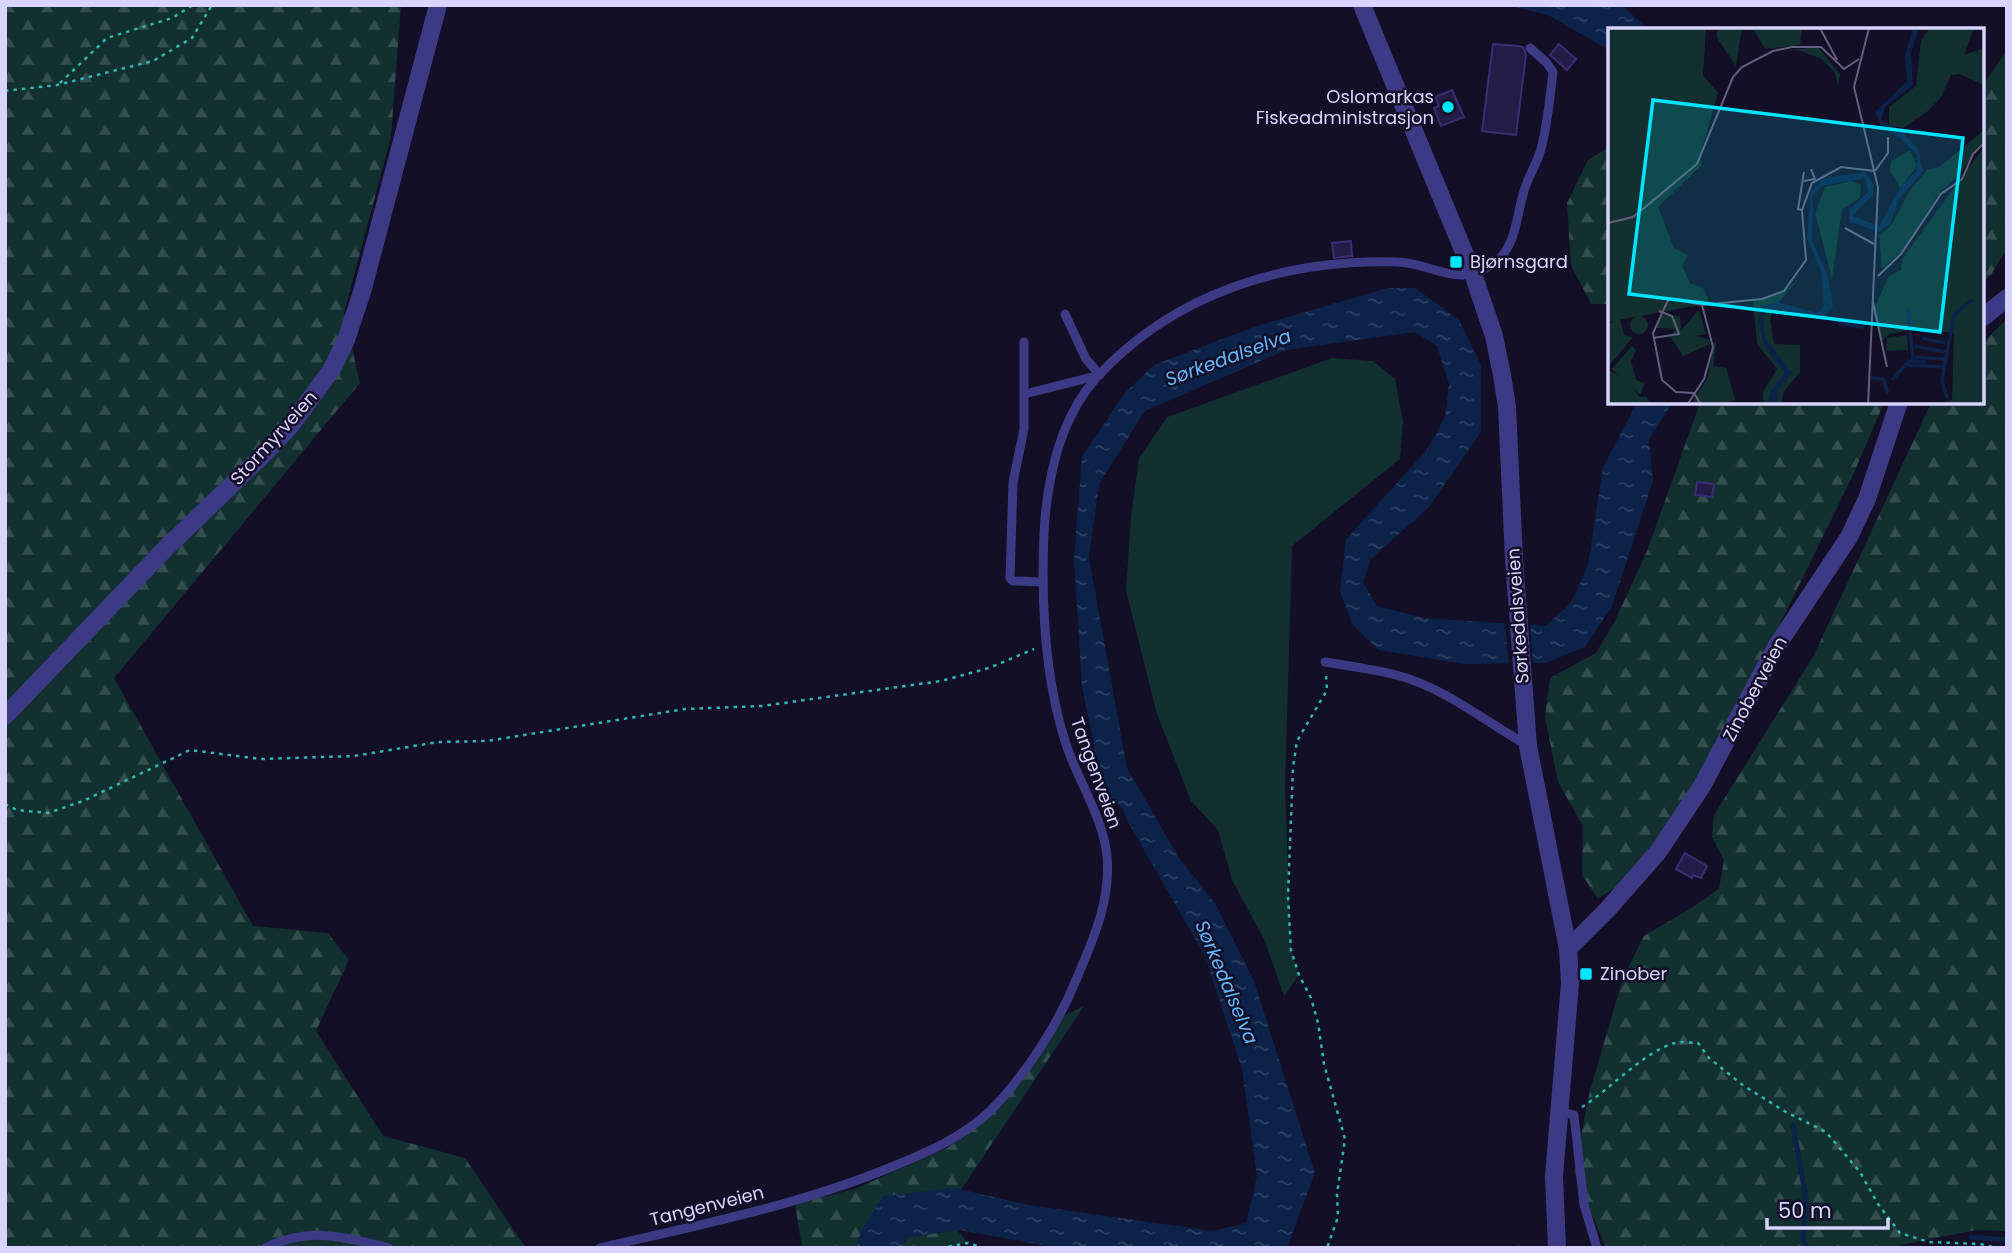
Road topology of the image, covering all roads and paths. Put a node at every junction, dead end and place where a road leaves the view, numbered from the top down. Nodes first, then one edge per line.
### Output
1 (193, 5) edge
2 (212, 5) edge
3 (438, 5) edge
4 (1362, 5) edge
5 (1530, 48) dead end
6 (58, 85) junction
7 (5, 91) edge
8 (1473, 274) junction
9 (2007, 298) edge
10 (1065, 314) dead end
11 (1984, 316) edge
12 (1024, 342) dead end
13 (1100, 375) junction
14 (1025, 394) junction
15 (1898, 404) edge
16 (1042, 582) junction
17 (1048, 646) junction
18 (1325, 662) joint
19 (5, 716) edge
20 (1528, 746) junction
21 (5, 804) edge
22 (1568, 949) junction
23 (1566, 1113) junction
24 (265, 1248) edge
25 (389, 1248) edge
26 (600, 1248) edge
27 (940, 1248) edge
28 (984, 1248) edge
29 (1327, 1248) edge
30 (1557, 1248) edge
31 (1597, 1248) edge
32 (1997, 1248) edge

1 - 6 path
2 - 6 path
3 - 19 street, Stormyrveien
4 - 8 street, Sørkedalsveien
5 - 8 lane
6 - 7 path
8 - 13 lane, Tangenveien
8 - 20 street, Sørkedalsveien
9 - 11 street
10 - 13 lane
12 - 14 lane
13 - 14 lane
13 - 16 lane, Tangenveien
14 - 16 lane
15 - 22 street, Zinoberveien
16 - 17 lane, Tangenveien
17 - 21 path
17 - 26 lane, Tangenveien
18 - 20 lane
18 - 29 path
20 - 22 street, Sørkedalsveien
22 - 23 street, Sørkedalsveien
23 - 30 street, Sørkedalsveien
23 - 31 lane
23 - 32 path
24 - 25 lane
27 - 28 path

